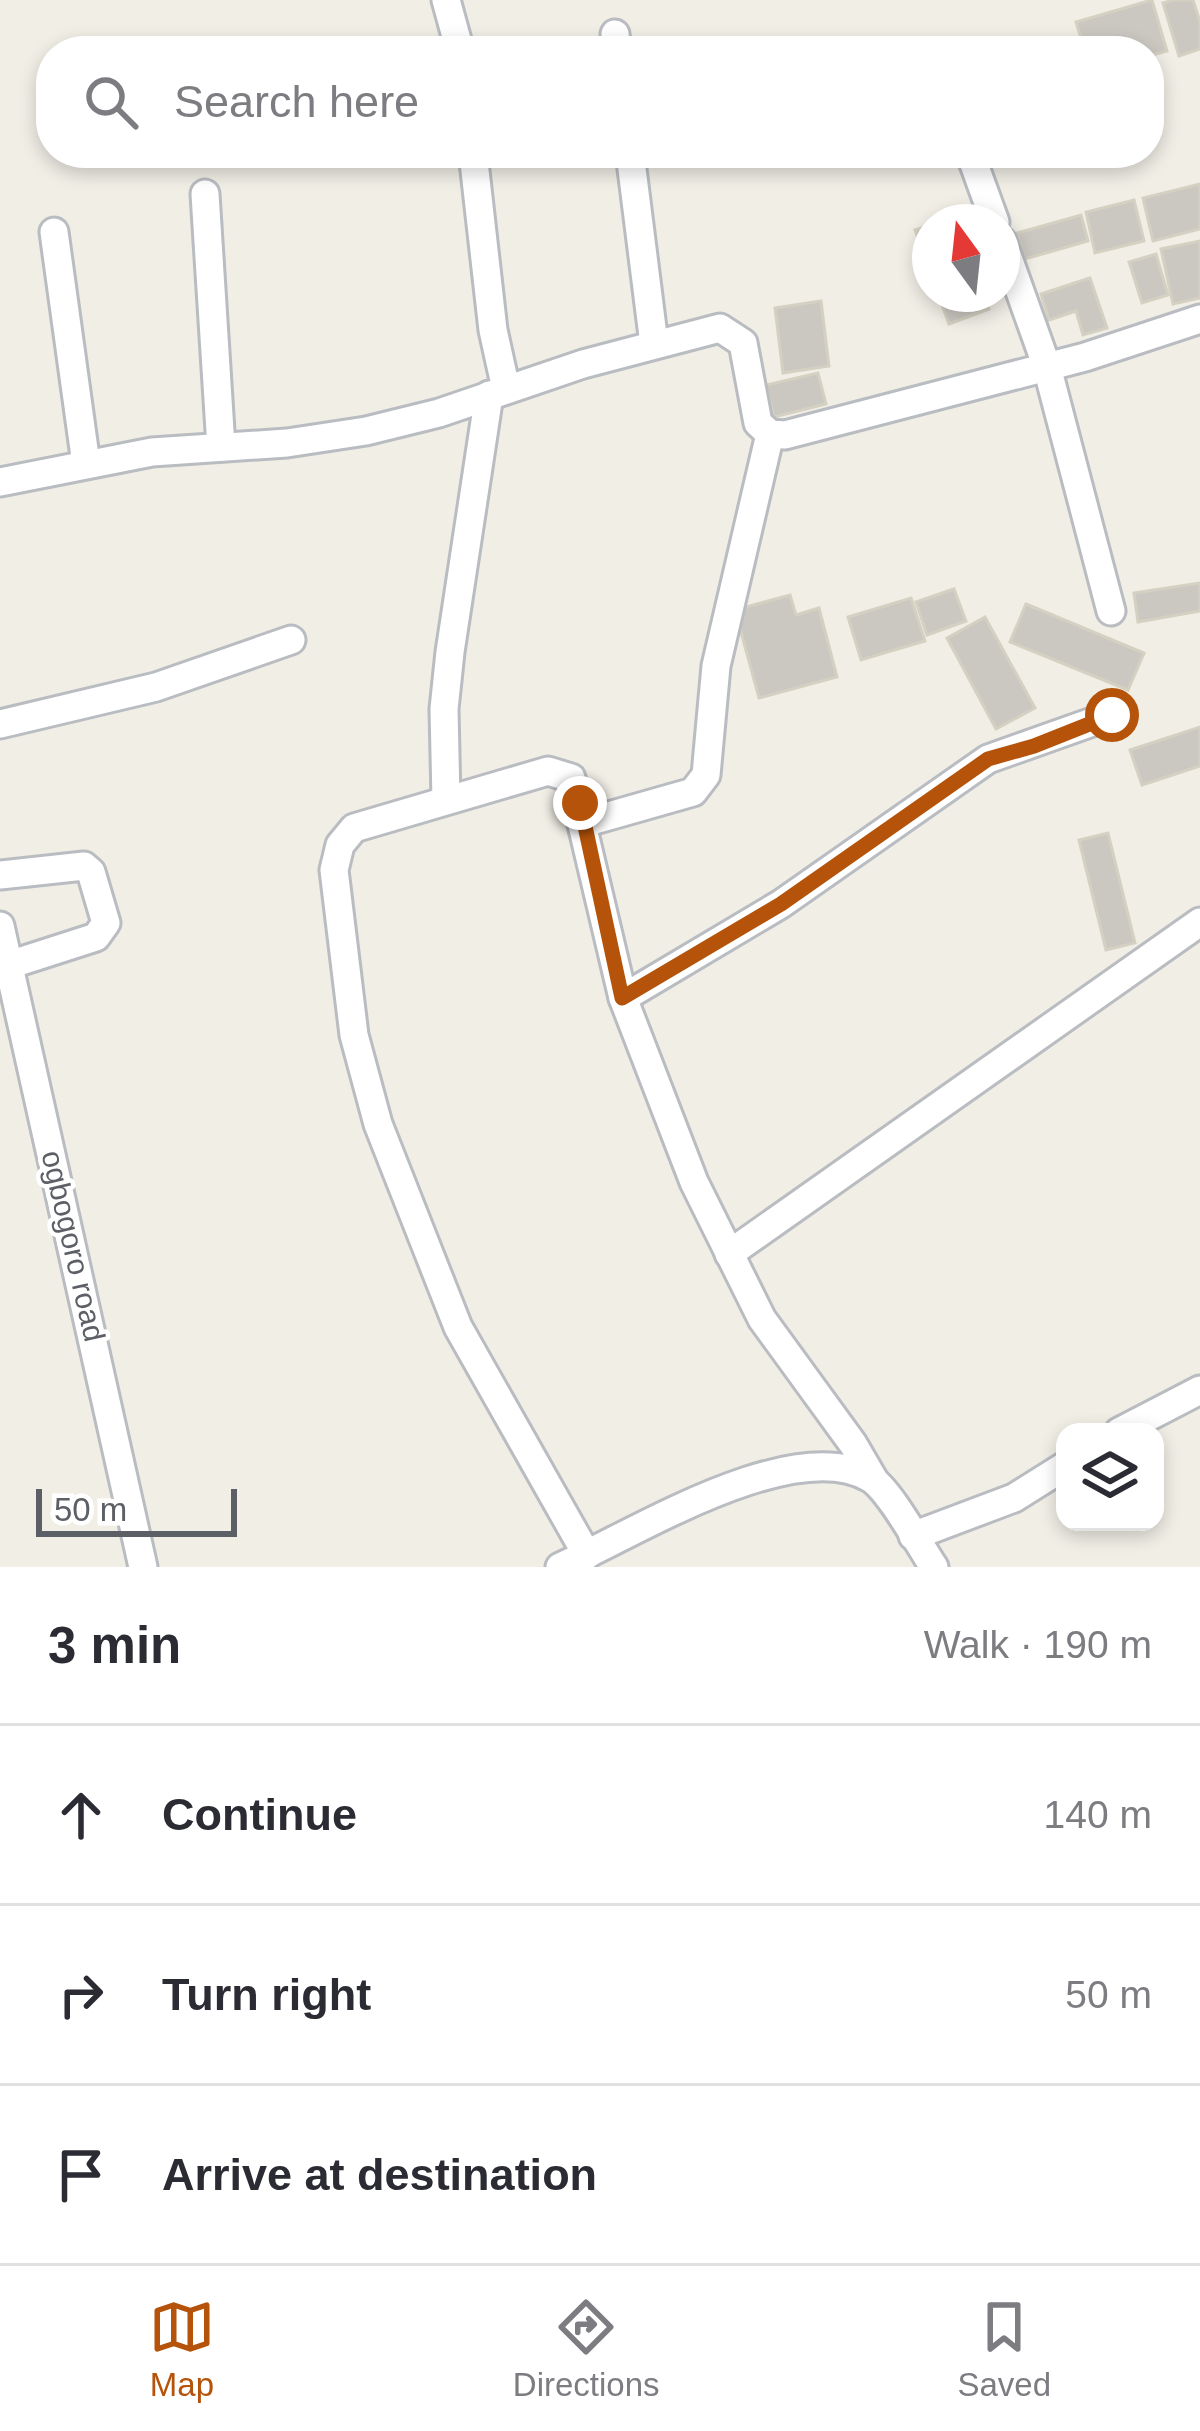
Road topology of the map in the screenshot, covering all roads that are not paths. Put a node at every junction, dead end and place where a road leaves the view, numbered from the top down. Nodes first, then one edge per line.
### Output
1 (446, 0) edge
2 (456, 36) edge
3 (475, 168) edge
4 (631, 168) edge
5 (975, 168) edge
6 (206, 194) dead end
7 (988, 204) edge
8 (54, 232) dead end
9 (1020, 291) edge
10 (1200, 320) edge
11 (654, 344) junction
12 (1047, 367) junction
13 (497, 392) junction
14 (770, 434) junction
15 (220, 447) junction
16 (86, 464) junction
17 (0, 482) edge
18 (1111, 611) dead end
19 (291, 640) dead end
20 (1112, 715) dead end
21 (0, 724) edge
22 (446, 800) junction
23 (584, 823) junction
24 (0, 875) edge
25 (1200, 922) edge
26 (0, 926) edge
27 (9, 965) junction
28 (622, 998) junction
29 (14, 1049) edge
30 (729, 1254) junction
31 (1197, 1396) edge
32 (1138, 1423) edge
33 (1056, 1472) edge
34 (874, 1480) junction
35 (913, 1536) junction
36 (587, 1555) junction
37 (143, 1567) edge
38 (560, 1567) edge
39 (934, 1567) edge

1 - 2 street
3 - 13 street
4 - 11 street
5 - 7 street
6 - 15 street
8 - 16 street
9 - 12 street
10 - 12 street
11 - 13 street
11 - 14 street
12 - 14 street
12 - 18 street
13 - 15 street
13 - 22 street
14 - 23 street
15 - 16 street
16 - 17 street
19 - 21 street
20 - 28 street
22 - 23 street
22 - 36 street
23 - 28 street
24 - 27 street
25 - 30 street
26 - 27 street, ogbogoro road
27 - 29 street, ogbogoro road
28 - 30 street
29 - 37 street, ogbogoro road
30 - 34 street
31 - 32 street
33 - 35 street
34 - 35 street
34 - 36 street
35 - 39 street
36 - 38 street

